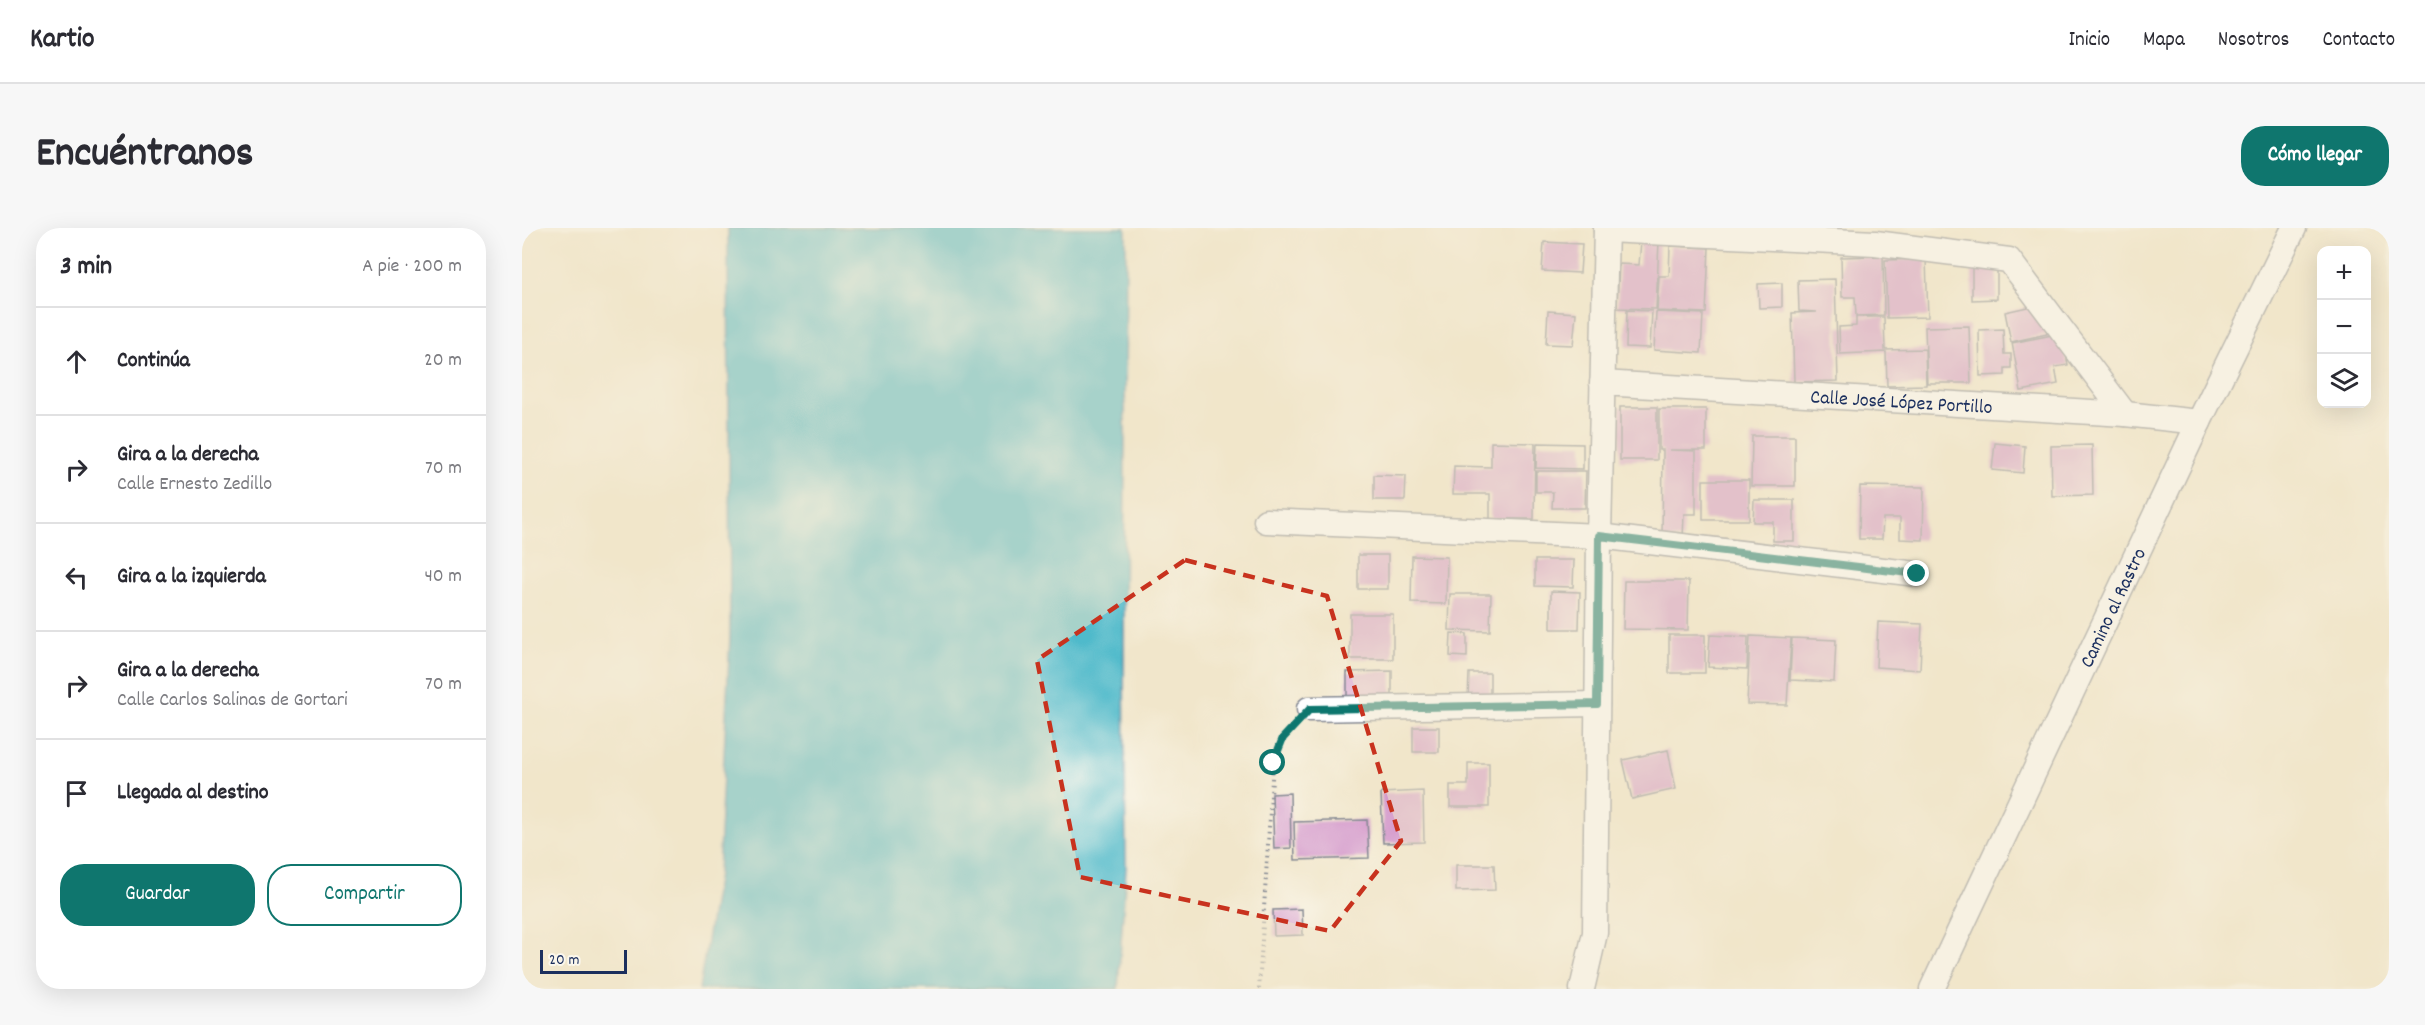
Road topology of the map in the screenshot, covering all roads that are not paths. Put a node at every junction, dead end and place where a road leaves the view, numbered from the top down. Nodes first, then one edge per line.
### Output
1 (2294, 228) edge
2 (1606, 229) edge
3 (1602, 383) junction
4 (2125, 414) junction
5 (2199, 422) junction
6 (1266, 521) dead end
7 (1599, 536) junction
8 (1917, 574) dead end
9 (1597, 704) junction
10 (1310, 709) road end
11 (1582, 989) edge
12 (1932, 989) edge

1 - 5 street, Camino al Rastro
2 - 3 street
2 - 4 street
3 - 4 street, Calle José López Portillo
3 - 7 street
4 - 5 street, Calle José López Portillo
5 - 12 street, Camino al Rastro
6 - 7 street
7 - 8 street
7 - 9 street
9 - 10 street
9 - 11 street

